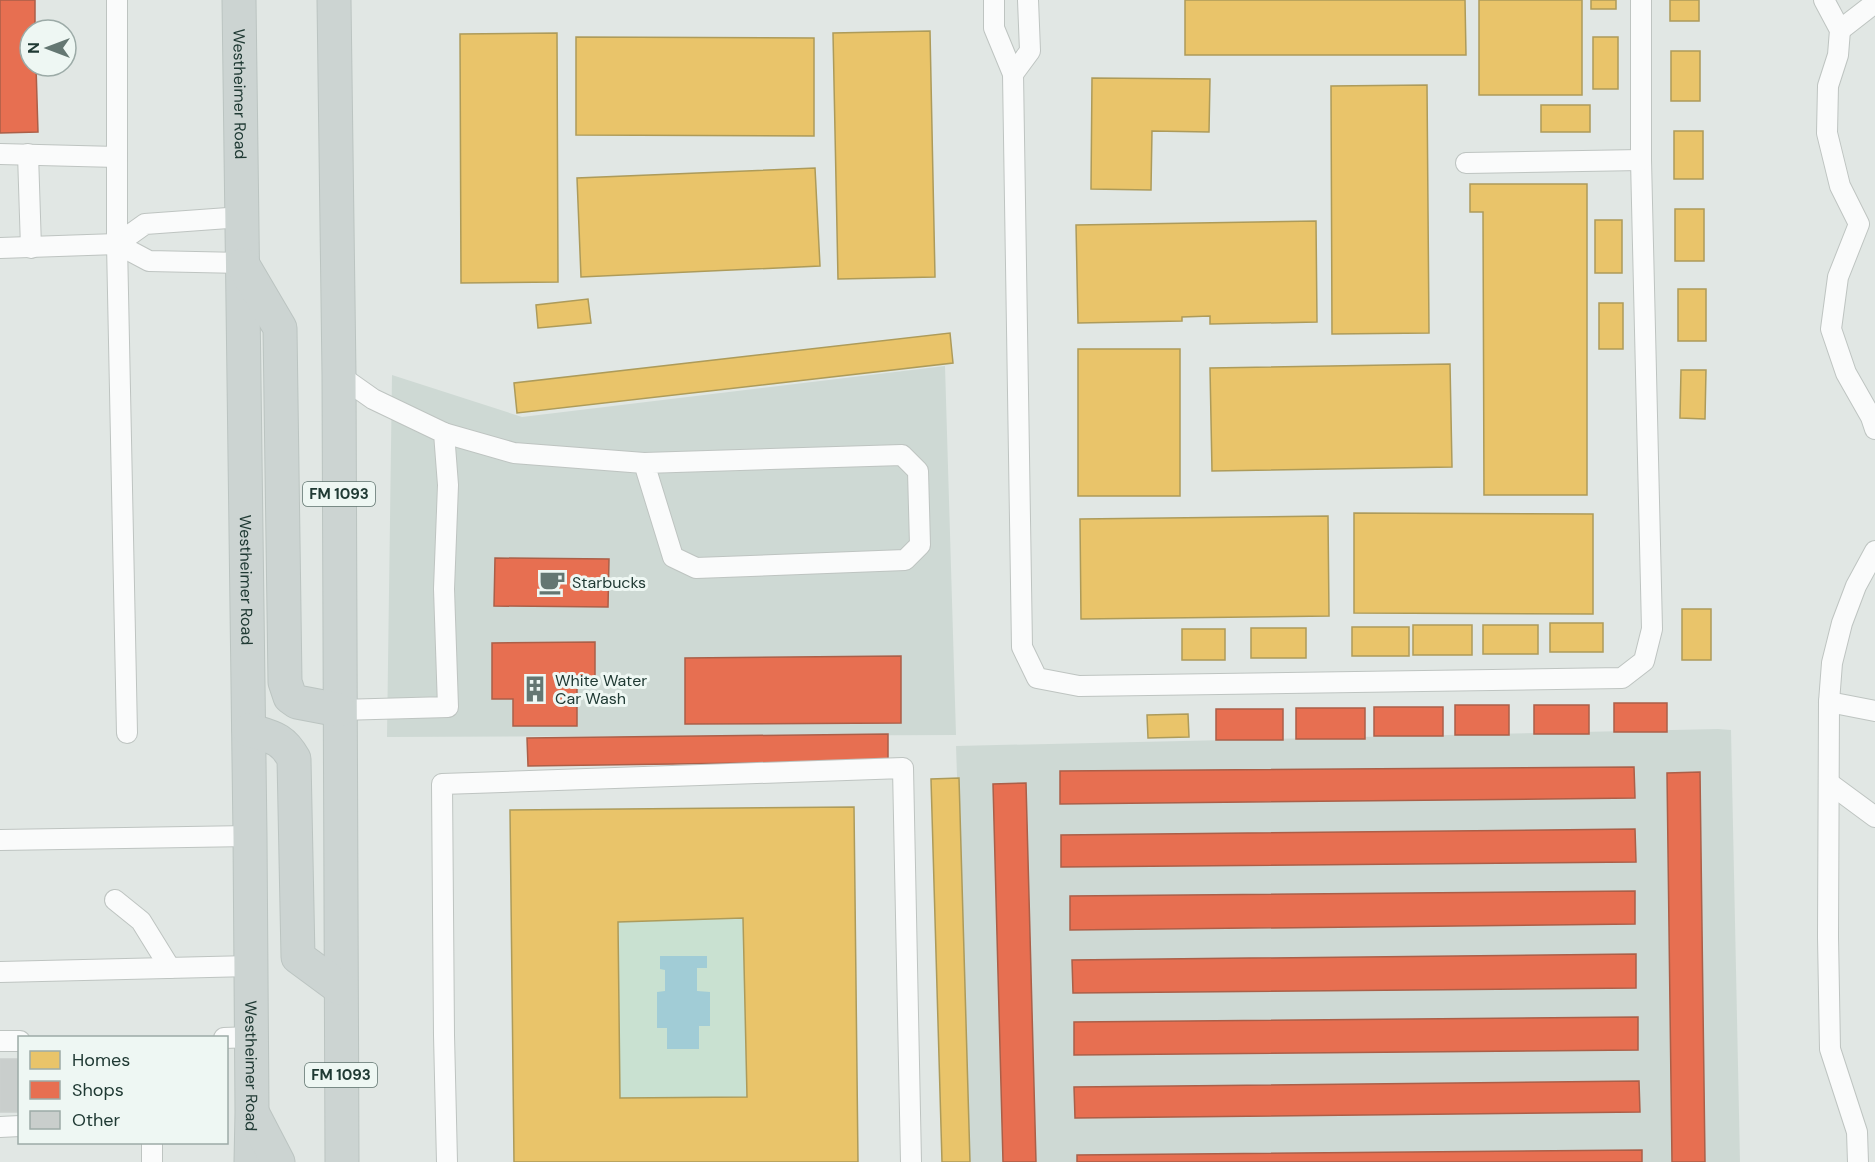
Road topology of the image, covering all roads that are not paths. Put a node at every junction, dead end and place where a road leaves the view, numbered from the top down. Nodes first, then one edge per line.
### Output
1 (117, 0) edge
2 (239, 0) edge
3 (334, 0) edge
4 (994, 0) edge
5 (1028, 0) edge
6 (1641, 0) edge
7 (1824, 0) edge
8 (1874, 0) edge
9 (1840, 30) junction
10 (1013, 74) junction
11 (0, 154) edge
12 (28, 154) junction
13 (117, 156) junction
14 (1641, 160) junction
15 (1466, 163) dead end
16 (242, 217) junction
17 (117, 243) junction
18 (0, 248) edge
19 (31, 248) junction
20 (243, 263) junction
21 (339, 375) junction
22 (1875, 429) edge
23 (444, 433) junction
24 (644, 463) junction
25 (1875, 551) edge
26 (1829, 702) junction
27 (339, 710) junction
28 (1875, 711) edge
29 (249, 730) junction
30 (127, 733) dead end
31 (1829, 783) junction
32 (1875, 817) edge
33 (250, 836) junction
34 (0, 840) edge
35 (116, 900) dead end
36 (251, 966) junction
37 (170, 968) junction
38 (0, 972) edge
39 (340, 988) junction
40 (238, 1037) edge
41 (0, 1041) edge
42 (18, 1041) edge
43 (252, 1112) junction
44 (18, 1126) edge
45 (0, 1127) edge
46 (153, 1144) edge
47 (153, 1162) edge
48 (251, 1162) edge
49 (278, 1162) edge
50 (342, 1162) edge
51 (447, 1162) edge
52 (911, 1162) edge
53 (1858, 1162) edge

1 - 13 lane
2 - 16 main road, Westheimer Road
3 - 21 main road, FM 1093
4 - 10 lane
5 - 10 lane
6 - 14 lane
7 - 9 lane
8 - 9 lane
9 - 22 lane
10 - 14 lane
11 - 12 lane
12 - 13 lane
12 - 19 lane
13 - 17 lane
14 - 15 lane
16 - 17 lane
16 - 20 main road, Westheimer Road
17 - 19 lane
17 - 20 lane
17 - 30 lane
18 - 19 lane
20 - 27 main road
20 - 29 main road, Westheimer Road
21 - 23 lane
21 - 27 main road, FM 1093
23 - 24 lane
23 - 27 lane
24 - 24 lane
25 - 26 lane
26 - 28 lane
26 - 31 lane
27 - 39 main road, FM 1093
29 - 33 main road, Westheimer Road
29 - 39 main road
31 - 32 lane
31 - 53 lane
33 - 34 lane
33 - 36 main road, Westheimer Road
35 - 37 lane
36 - 37 lane
36 - 40 main road, Westheimer Road
37 - 38 lane
39 - 50 main road, FM 1093
40 - 43 main road, Westheimer Road
41 - 42 lane
43 - 48 main road, Westheimer Road
43 - 49 main road
44 - 45 lane
46 - 47 lane
51 - 52 lane

